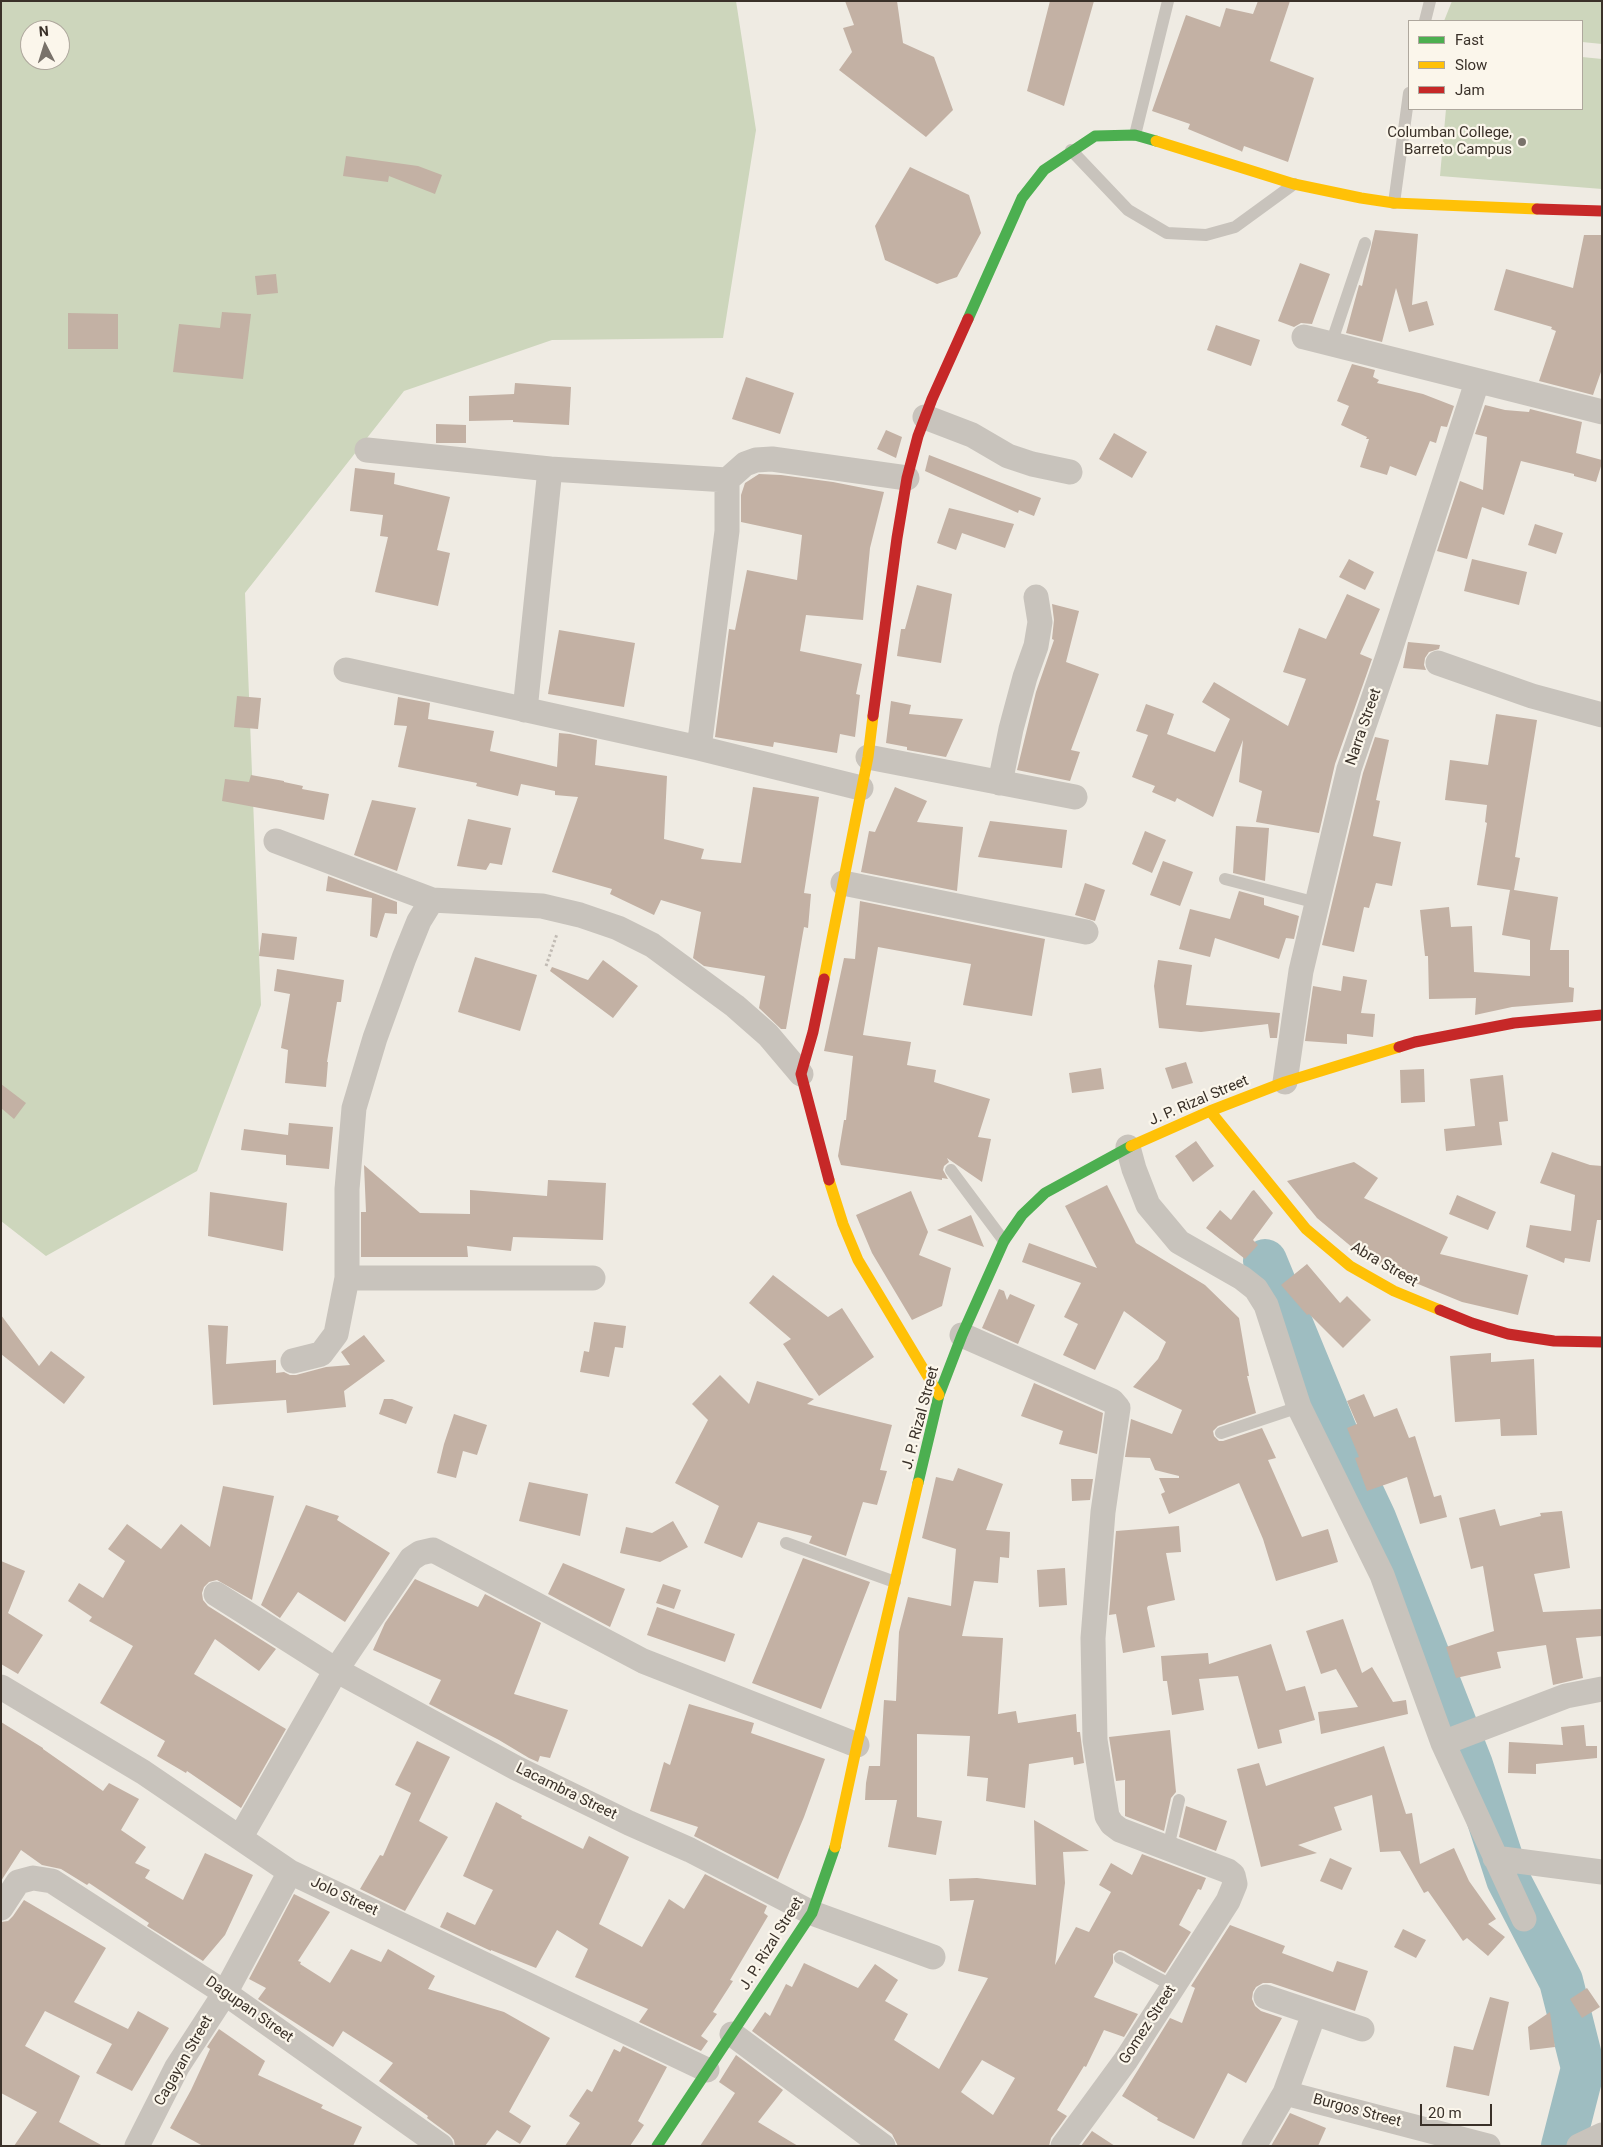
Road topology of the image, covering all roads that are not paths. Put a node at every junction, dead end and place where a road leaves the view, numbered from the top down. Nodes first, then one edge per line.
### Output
1 (1168, 1) edge
2 (1430, 1) edge
3 (1425, 20) edge
4 (1408, 100) edge
5 (1135, 135) junction
6 (1072, 150) junction
7 (1294, 184) junction
8 (1394, 203) junction
9 (1602, 211) edge
10 (1365, 243) dead end
11 (1304, 337) dead end
12 (1331, 344) junction
13 (1477, 382) junction
14 (1602, 412) edge
15 (925, 417) junction
16 (367, 450) dead end
17 (550, 469) junction
18 (1070, 472) dead end
19 (907, 478) junction
20 (727, 480) junction
21 (1036, 597) dead end
22 (1438, 663) dead end
23 (346, 670) dead end
24 (525, 710) junction
25 (1602, 715) edge
26 (699, 748) junction
27 (868, 756) junction
28 (1000, 783) junction
29 (862, 788) junction
30 (1075, 797) dead end
31 (276, 841) dead end
32 (1224, 879) dead end
33 (843, 883) junction
34 (432, 900) junction
35 (1317, 903) junction
36 (1086, 932) dead end
37 (1602, 1015) edge
38 (802, 1074) junction
39 (1285, 1082) junction
40 (1210, 1111) junction
41 (1128, 1147) junction
42 (951, 1170) dead end
43 (1004, 1241) junction
44 (347, 1278) junction
45 (593, 1278) dead end
46 (962, 1335) junction
47 (1602, 1342) edge
48 (293, 1361) dead end
49 (940, 1395) junction
50 (1299, 1407) junction
51 (1221, 1433) dead end
52 (786, 1543) dead end
53 (895, 1582) junction
54 (216, 1594) dead end
55 (336, 1670) junction
56 (1, 1687) edge
57 (1602, 1689) edge
58 (1448, 1741) junction
59 (857, 1744) junction
60 (1179, 1800) dead end
61 (240, 1838) junction
62 (1168, 1848) junction
63 (1495, 1858) junction
64 (290, 1872) junction
65 (1602, 1872) edge
66 (1, 1908) edge
67 (812, 1913) junction
68 (1524, 1919) dead end
69 (933, 1957) dead end
70 (1120, 1958) dead end
71 (1173, 1986) junction
72 (226, 1992) junction
73 (1266, 1997) dead end
74 (1314, 2014) junction
75 (1362, 2029) dead end
76 (732, 2034) junction
77 (707, 2070) junction
78 (1285, 2093) junction
79 (1602, 2135) edge
80 (137, 2146) edge
81 (441, 2146) edge
82 (657, 2146) edge
83 (883, 2146) edge
84 (1063, 2146) edge
85 (1254, 2146) edge
86 (1488, 2146) edge
87 (1579, 2146) edge

1 - 5 lane
2 - 3 lane
4 - 8 lane
5 - 6 street
5 - 7 street
6 - 7 lane
6 - 15 street
7 - 8 street
8 - 9 street
10 - 12 lane
11 - 12 street
12 - 13 street
13 - 14 street
13 - 35 street, Narra Street
15 - 18 street
15 - 19 street
16 - 17 street
17 - 20 street
17 - 24 street
19 - 20 street
19 - 27 street
20 - 26 street
21 - 28 street
22 - 25 street
23 - 24 street
24 - 26 street
26 - 29 street
27 - 28 street
27 - 29 street
28 - 30 street
29 - 33 street
31 - 34 street
32 - 35 lane
33 - 36 street
33 - 38 street
34 - 38 street
34 - 44 street
35 - 39 street, Narra Street
37 - 39 street, J. P. Rizal Street
38 - 49 street
39 - 40 street, J. P. Rizal Street
40 - 41 street, J. P. Rizal Street
40 - 47 street, Abra Street
41 - 43 street, J. P. Rizal Street
41 - 50 street
42 - 43 lane
43 - 46 street, J. P. Rizal Street
44 - 45 street
44 - 48 street
46 - 49 street, J. P. Rizal Street
46 - 62 street
49 - 53 street, J. P. Rizal Street
50 - 51 lane
50 - 58 street
52 - 53 lane
53 - 59 street, J. P. Rizal Street
54 - 55 street, Lacambra Street
55 - 59 street
55 - 61 street
55 - 67 street, Lacambra Street
56 - 61 street, Jolo Street
57 - 58 street
58 - 63 street
59 - 67 street, J. P. Rizal Street
60 - 62 lane
61 - 64 street, Jolo Street
62 - 71 street, Gomez Street
63 - 65 street
63 - 68 street
64 - 72 street, Cagayan Street
64 - 77 street, Jolo Street
66 - 72 street, Dagupan Street
67 - 69 street, Lacambra Street
67 - 76 street, J. P. Rizal Street
70 - 71 lane
71 - 84 street, Gomez Street
72 - 80 street, Cagayan Street
72 - 81 street, Dagupan Street
73 - 74 street
74 - 75 street
74 - 78 street
76 - 77 street, J. P. Rizal Street
76 - 83 street
77 - 82 street, J. P. Rizal Street
78 - 85 street
78 - 86 street, Burgos Street
79 - 87 street

